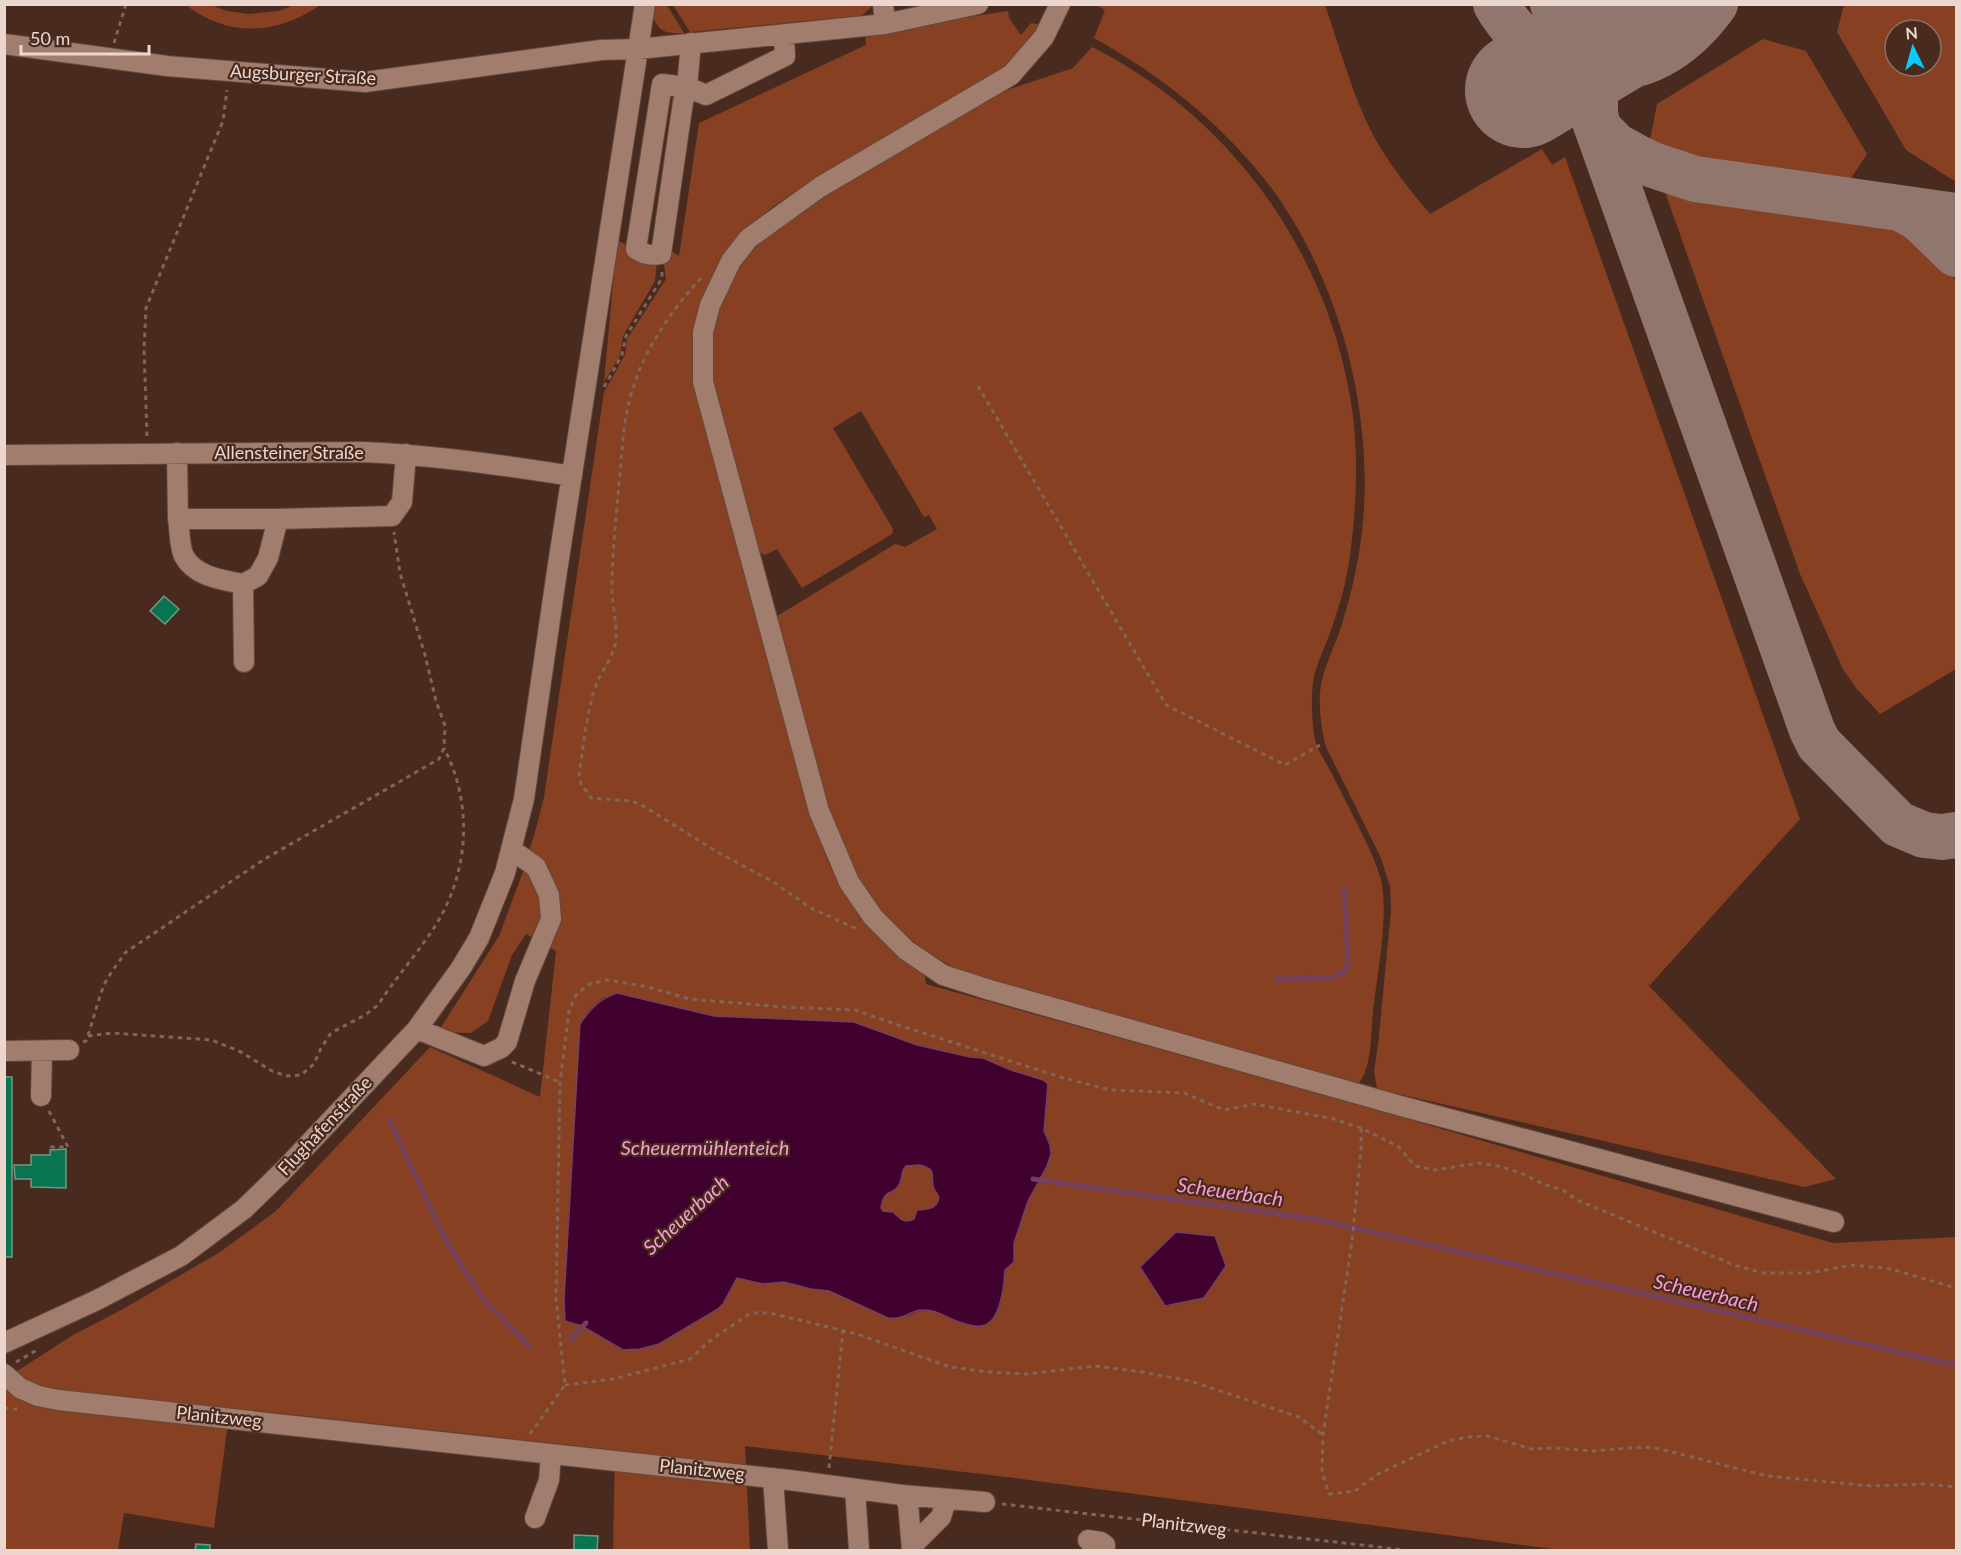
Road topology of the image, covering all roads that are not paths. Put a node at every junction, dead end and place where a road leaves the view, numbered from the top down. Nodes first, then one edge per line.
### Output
1 (645, 4) edge
2 (1060, 4) edge
3 (972, 5) edge
4 (884, 14) edge
5 (784, 34) junction
6 (691, 43) junction
7 (4, 44) edge
8 (638, 49) junction
9 (687, 87) junction
10 (661, 254) road end
11 (177, 453) junction
12 (406, 454) junction
13 (4, 455) edge
14 (572, 476) junction
15 (178, 519) junction
16 (278, 519) junction
17 (243, 584) junction
18 (244, 662) dead end
19 (512, 850) junction
20 (417, 1029) junction
21 (69, 1050) road end
22 (4, 1051) edge
23 (42, 1051) junction
24 (41, 1096) road end
25 (1834, 1222) dead end
26 (4, 1343) edge
27 (4, 1374) edge
28 (551, 1454) junction
29 (773, 1478) junction
30 (855, 1489) junction
31 (902, 1495) junction
32 (939, 1498) junction
33 (985, 1502) road end
34 (535, 1518) dead end
35 (1088, 1540) dead end
36 (912, 1548) edge
37 (778, 1551) edge
38 (859, 1551) edge
39 (1105, 1551) edge

1 - 8 street, Flughafenstraße
2 - 25 street
3 - 4 street, Augsburger Straße
4 - 5 street, Augsburger Straße
5 - 6 street, Augsburger Straße
5 - 9 street
6 - 8 street, Augsburger Straße
6 - 9 street
7 - 8 street, Augsburger Straße
8 - 14 street, Flughafenstraße
9 - 10 street
11 - 12 street, Allensteiner Straße
11 - 13 street, Allensteiner Straße
11 - 15 street
12 - 14 street, Allensteiner Straße
12 - 16 street
14 - 19 street, Flughafenstraße
15 - 16 street
15 - 17 street
16 - 17 street
17 - 18 street
19 - 20 street, Flughafenstraße
19 - 20 street
20 - 26 street, Flughafenstraße
21 - 23 street
22 - 23 street
23 - 24 street
27 - 28 street, Planitzweg
28 - 29 street, Planitzweg
28 - 34 street
29 - 30 street, Planitzweg
29 - 37 street
30 - 31 street, Planitzweg
30 - 38 street
31 - 32 street, Planitzweg
31 - 36 street
32 - 33 street, Planitzweg
32 - 36 street
35 - 39 street

